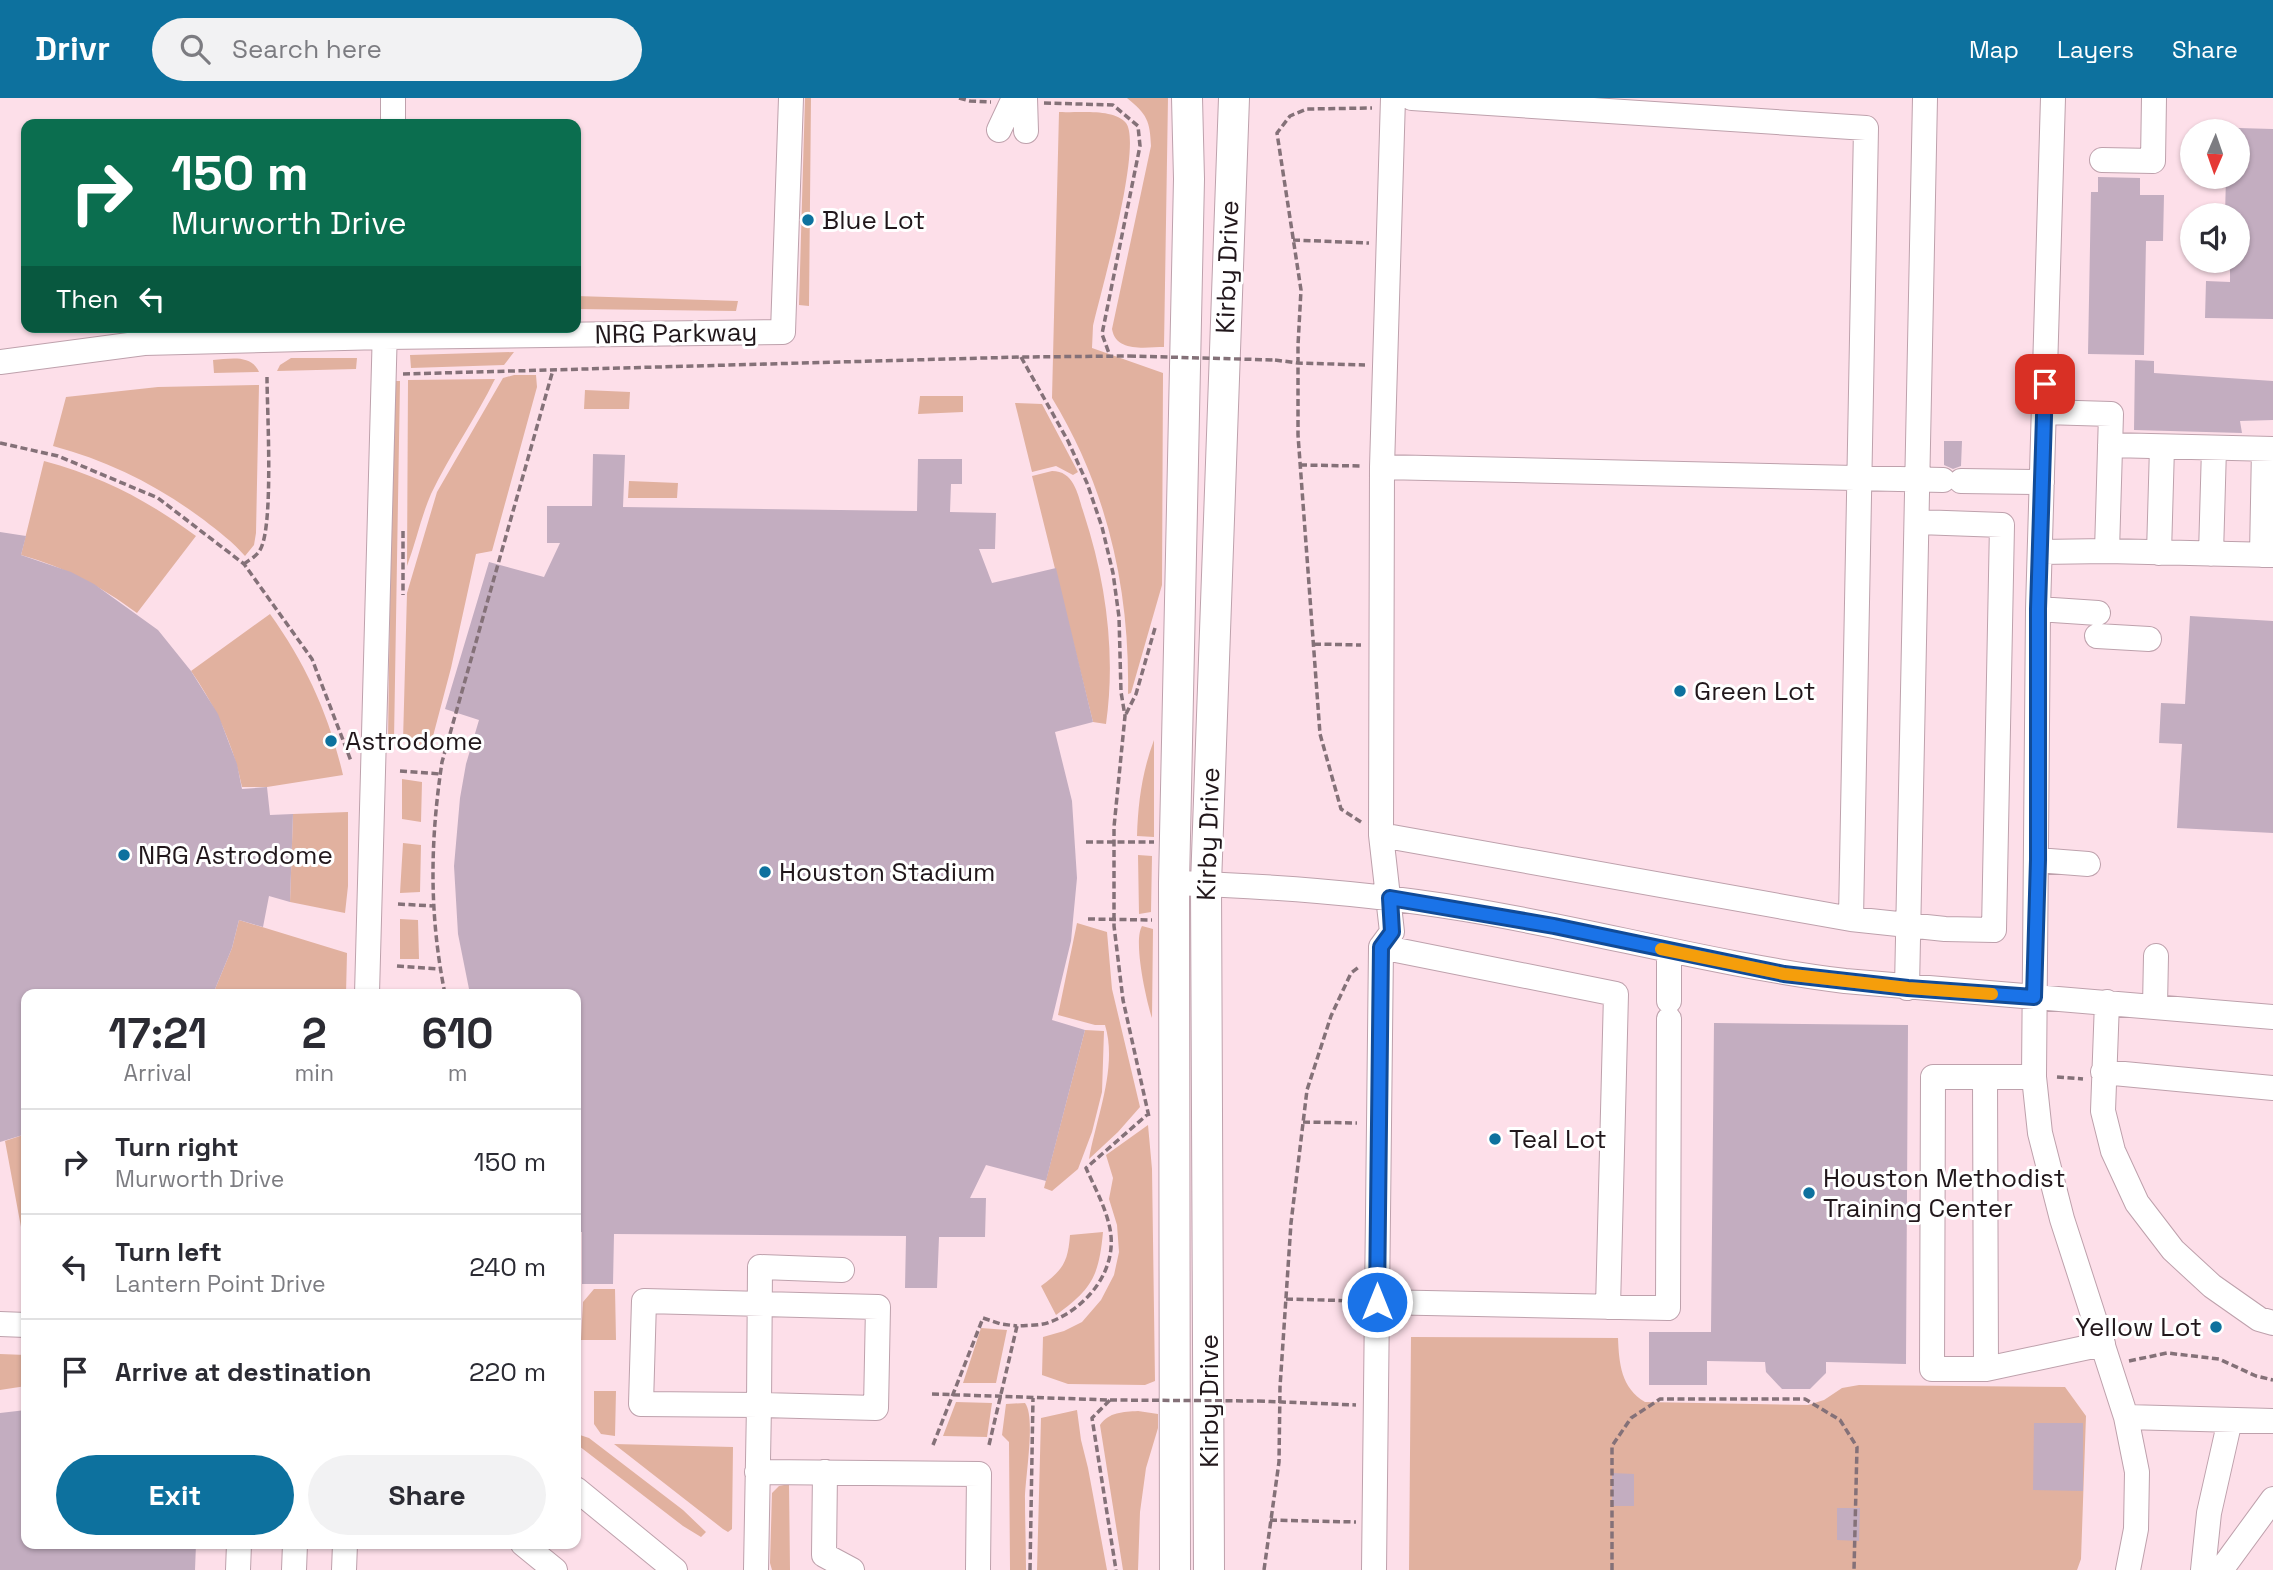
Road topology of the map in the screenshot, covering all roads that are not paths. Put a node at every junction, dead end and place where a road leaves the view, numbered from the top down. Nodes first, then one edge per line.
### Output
1 (393, 98) edge
2 (791, 98) edge
3 (1187, 98) edge
4 (1234, 98) edge
5 (1926, 98) edge
6 (2053, 98) edge
7 (2154, 98) edge
8 (1019, 100) edge
9 (1399, 101) edge
10 (393, 119) edge
11 (999, 130) dead end
12 (1026, 131) dead end
13 (2102, 160) dead end
14 (581, 332) edge
15 (362, 333) edge
16 (384, 333) edge
17 (0, 362) edge
18 (2044, 412) junction
19 (2110, 445) junction
20 (2162, 447) junction
21 (2214, 448) junction
22 (2268, 449) edge
23 (1382, 467) junction
24 (1859, 478) junction
25 (1941, 480) junction
26 (2042, 482) junction
27 (1183, 511) junction
28 (1218, 513) junction
29 (1918, 522) junction
30 (2107, 551) junction
31 (2040, 552) junction
32 (2159, 552) junction
33 (2211, 554) junction
34 (2267, 555) edge
35 (2038, 609) junction
36 (2149, 639) dead end
37 (1381, 835) junction
38 (2038, 860) junction
39 (2088, 864) dead end
40 (1174, 883) junction
41 (1206, 884) junction
42 (1390, 898) junction
43 (1851, 919) junction
44 (1909, 926) junction
45 (1381, 947) junction
46 (1669, 951) junction
47 (2157, 956) dead end
48 (1908, 988) junction
49 (367, 989) edge
50 (2034, 997) junction
51 (2107, 1003) junction
52 (2155, 1006) junction
53 (2273, 1017) edge
54 (1985, 1077) junction
55 (2046, 1077) junction
56 (2103, 1077) junction
57 (2273, 1088) edge
58 (842, 1270) dead end
59 (1174, 1299) junction
60 (1208, 1299) junction
61 (1377, 1302) junction
62 (760, 1304) junction
63 (1608, 1307) junction
64 (2273, 1323) edge
65 (0, 1324) edge
66 (21, 1325) edge
67 (2103, 1344) junction
68 (1986, 1369) junction
69 (759, 1405) junction
70 (2126, 1417) junction
71 (2230, 1420) junction
72 (2273, 1422) edge
73 (758, 1472) junction
74 (825, 1472) junction
75 (581, 1493) edge
76 (2273, 1499) edge
77 (239, 1549) edge
78 (295, 1549) edge
79 (345, 1549) edge
80 (529, 1549) edge
81 (238, 1570) edge
82 (294, 1570) edge
83 (344, 1570) edge
84 (555, 1570) edge
85 (675, 1570) edge
86 (756, 1570) edge
87 (852, 1570) edge
88 (978, 1570) edge
89 (1175, 1570) edge
90 (1209, 1570) edge
91 (1374, 1570) edge
92 (2128, 1570) edge
93 (2203, 1570) edge
94 (2221, 1570) edge

1 - 10 street
2 - 14 street, NRG Parkway
3 - 27 main road, Kirby Drive
4 - 28 main road, Kirby Drive
5 - 25 street
6 - 18 street
7 - 13 street
8 - 11 street
8 - 12 street
9 - 23 street
9 - 24 street
15 - 17 street, NRG Parkway
16 - 49 street
18 - 19 street
18 - 26 street
19 - 20 street
19 - 30 street
20 - 21 street
20 - 32 street
21 - 22 street
21 - 33 street
22 - 34 street
23 - 24 street
23 - 37 street
24 - 25 street
24 - 43 street
25 - 26 street
25 - 29 street
26 - 31 street
27 - 28 main road
27 - 40 main road, Kirby Drive
28 - 41 main road, Kirby Drive
29 - 44 street
29 - 44 street
30 - 31 street
30 - 32 street
31 - 35 street
32 - 33 street
33 - 34 street
35 - 36 street
35 - 38 street
37 - 42 street
37 - 43 street
38 - 39 street
38 - 50 street
40 - 41 street
40 - 59 main road, Kirby Drive
41 - 42 street
41 - 60 main road, Kirby Drive
42 - 45 street
42 - 46 street
43 - 44 street
44 - 48 street
45 - 61 street
45 - 63 street
46 - 48 street
46 - 63 street
47 - 52 street
48 - 50 street
50 - 51 street
50 - 55 street
51 - 52 street
51 - 56 street
52 - 53 street
54 - 55 street
54 - 68 street
54 - 68 street
55 - 67 street
56 - 57 street
56 - 64 street
58 - 62 street
59 - 60 main road
59 - 89 main road, Kirby Drive
60 - 90 main road, Kirby Drive
61 - 63 street
61 - 91 street
62 - 69 street
62 - 69 street
62 - 69 street
65 - 66 street
67 - 68 street
67 - 70 street
69 - 73 street
70 - 71 street
70 - 92 street
71 - 72 street
71 - 93 street
73 - 74 street
73 - 86 street
74 - 87 street
74 - 88 street
75 - 85 street
76 - 94 street
77 - 81 street
78 - 82 street
79 - 83 street
80 - 84 street

